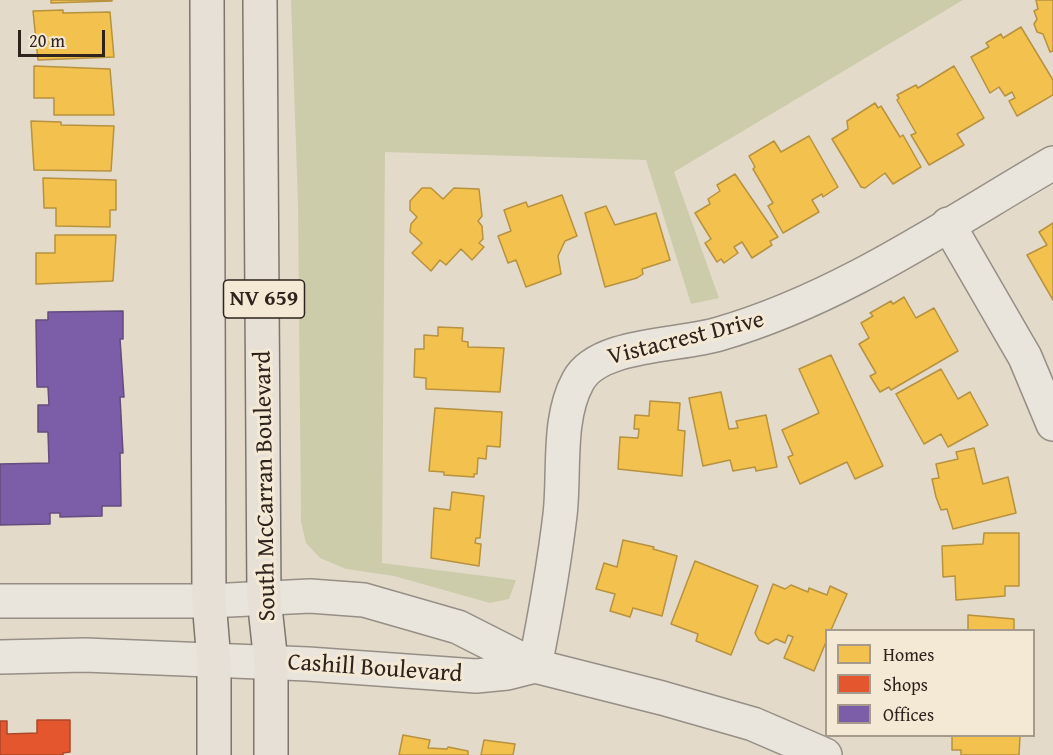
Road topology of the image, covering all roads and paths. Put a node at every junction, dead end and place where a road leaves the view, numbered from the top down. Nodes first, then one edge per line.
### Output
1 (207, 0) edge
2 (260, 0) edge
3 (1053, 164) edge
4 (948, 224) junction
5 (1053, 424) edge
6 (264, 598) junction
7 (0, 601) edge
8 (209, 601) junction
9 (0, 657) edge
10 (214, 661) junction
11 (271, 663) junction
12 (535, 666) junction
13 (214, 755) edge
14 (271, 755) edge
15 (825, 755) edge

1 - 8 main road, NV 659
2 - 6 main road, South McCarran Boulevard / NV 659
3 - 4 street, Vistacrest Drive
4 - 5 street
4 - 12 street, Vistacrest Drive
6 - 8 street, Cashill Boulevard
6 - 11 main road, South McCarran Boulevard / NV 659
6 - 12 street, Cashill Boulevard
7 - 8 street, Cashill Boulevard
8 - 10 main road, NV 659
9 - 10 street, Cashill Boulevard
10 - 11 street, Cashill Boulevard
10 - 13 main road, NV 659
11 - 12 street, Cashill Boulevard
11 - 14 main road, South McCarran Boulevard / NV 659
12 - 15 street, Cashill Boulevard

